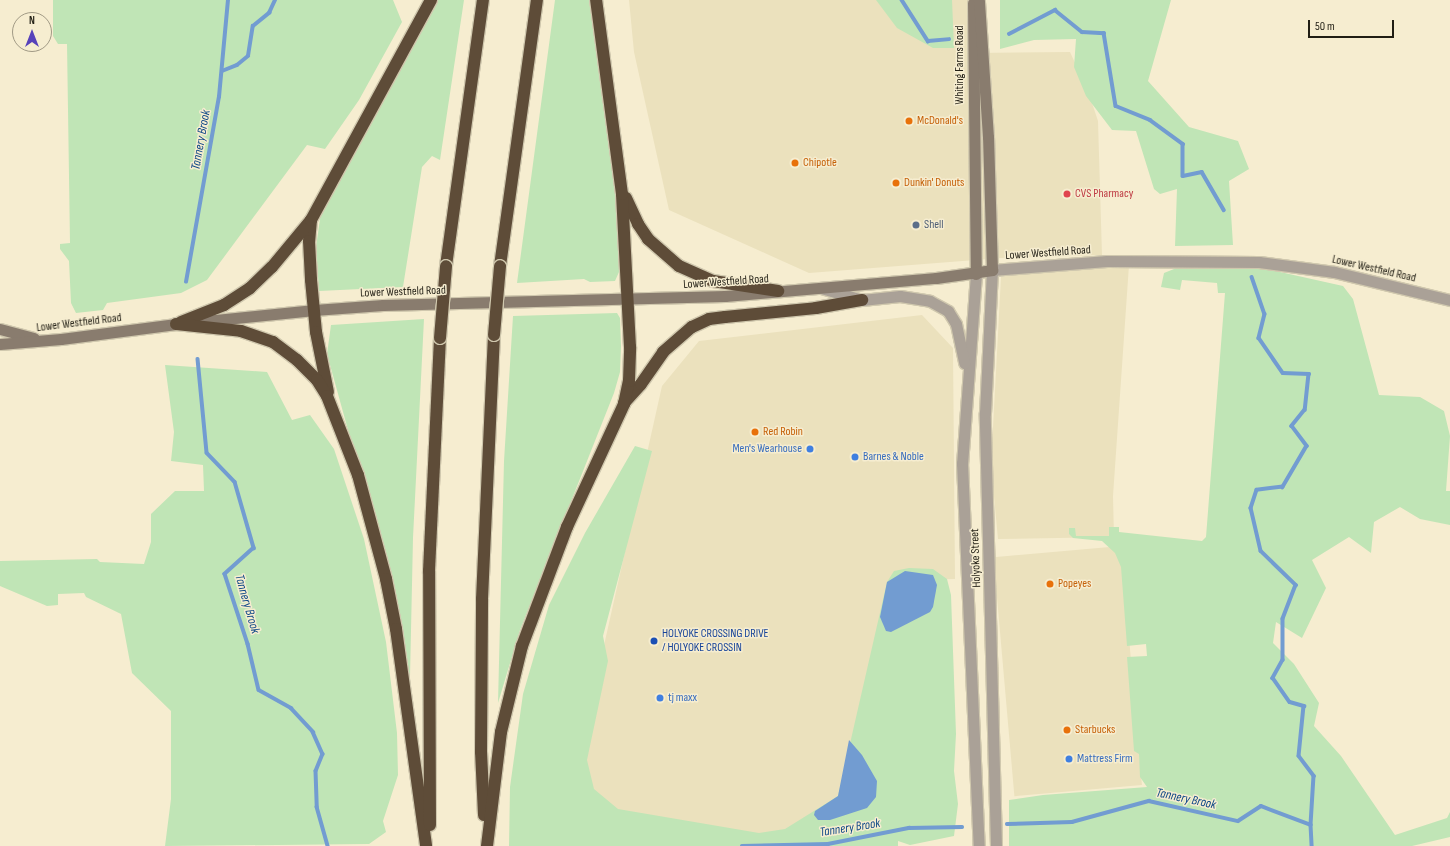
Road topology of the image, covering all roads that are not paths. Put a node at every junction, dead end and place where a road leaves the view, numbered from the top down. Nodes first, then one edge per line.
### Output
1 (431, 0) edge
2 (483, 0) edge
3 (537, 0) edge
4 (596, 0) edge
5 (973, 0) edge
6 (979, 0) edge
7 (621, 185) junction
8 (311, 220) junction
9 (992, 270) junction
10 (976, 274) junction
11 (820, 287) junction
12 (778, 291) junction
13 (628, 299) junction
14 (862, 300) junction
15 (1450, 300) edge
16 (314, 310) junction
17 (176, 324) junction
18 (0, 329) edge
19 (44, 341) junction
20 (0, 344) edge
21 (966, 387) junction
22 (624, 404) junction
23 (332, 405) junction
24 (426, 846) edge
25 (430, 846) edge
26 (486, 846) edge
27 (979, 846) edge
28 (996, 846) edge

1 - 8 highway
2 - 25 highway, bridge
3 - 26 highway, bridge
4 - 7 highway
5 - 10 main road, Whiting Farms Road
6 - 9 main road, Whiting Farms Road
7 - 12 highway
7 - 13 highway
8 - 16 highway
8 - 17 highway
9 - 10 main road, Lower Westfield Road
9 - 15 street, Lower Westfield Road
9 - 28 street, Holyoke Street
10 - 11 main road, Lower Westfield Road
10 - 21 street, Holyoke Street
11 - 12 main road, Lower Westfield Road
11 - 14 street
12 - 13 main road, Lower Westfield Road
13 - 16 main road, Lower Westfield Road
13 - 22 highway
14 - 21 street
14 - 22 highway
16 - 17 main road, Lower Westfield Road
16 - 23 highway
17 - 19 main road, Lower Westfield Road
17 - 23 highway
18 - 19 main road
19 - 20 main road, Lower Westfield Road
21 - 27 street, Holyoke Street
22 - 26 highway
23 - 24 highway

